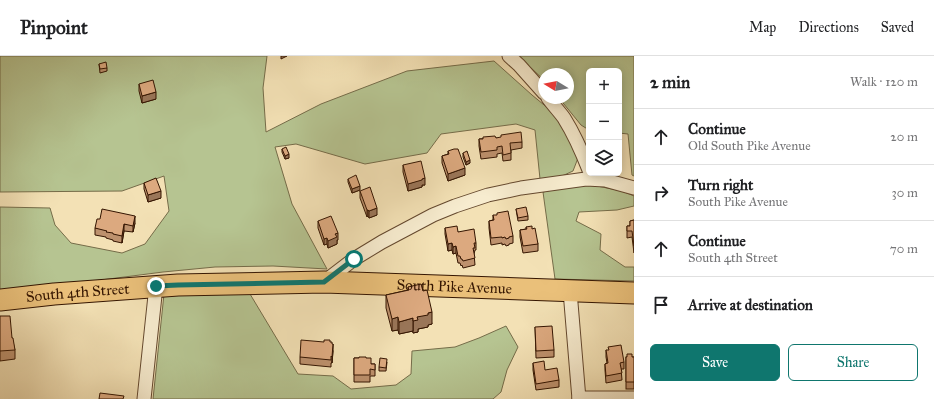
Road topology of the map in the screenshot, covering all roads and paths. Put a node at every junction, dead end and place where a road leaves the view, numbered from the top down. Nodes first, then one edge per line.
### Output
1 (509, 56) edge
2 (538, 86) edge
3 (553, 104) edge
4 (586, 163) edge
5 (586, 175) edge
6 (595, 176) edge
7 (634, 188) edge
8 (324, 282) junction
9 (275, 284) joint
10 (156, 286) junction
11 (570, 291) junction
12 (634, 293) edge
13 (54, 294) junction
14 (0, 300) edge
15 (0, 306) edge
16 (634, 398) edge
17 (144, 399) edge
18 (579, 399) edge

1 - 2 street
3 - 4 street
5 - 8 street
6 - 7 street
8 - 9 main road, South Pike Avenue
8 - 11 main road, South Pike Avenue
9 - 10 main road, South 4th Street
10 - 13 main road, South 4th Street
10 - 17 street
11 - 12 main road, South Pike Avenue
11 - 18 street
13 - 14 main road, South 4th Street
13 - 15 street
16 - 18 street

